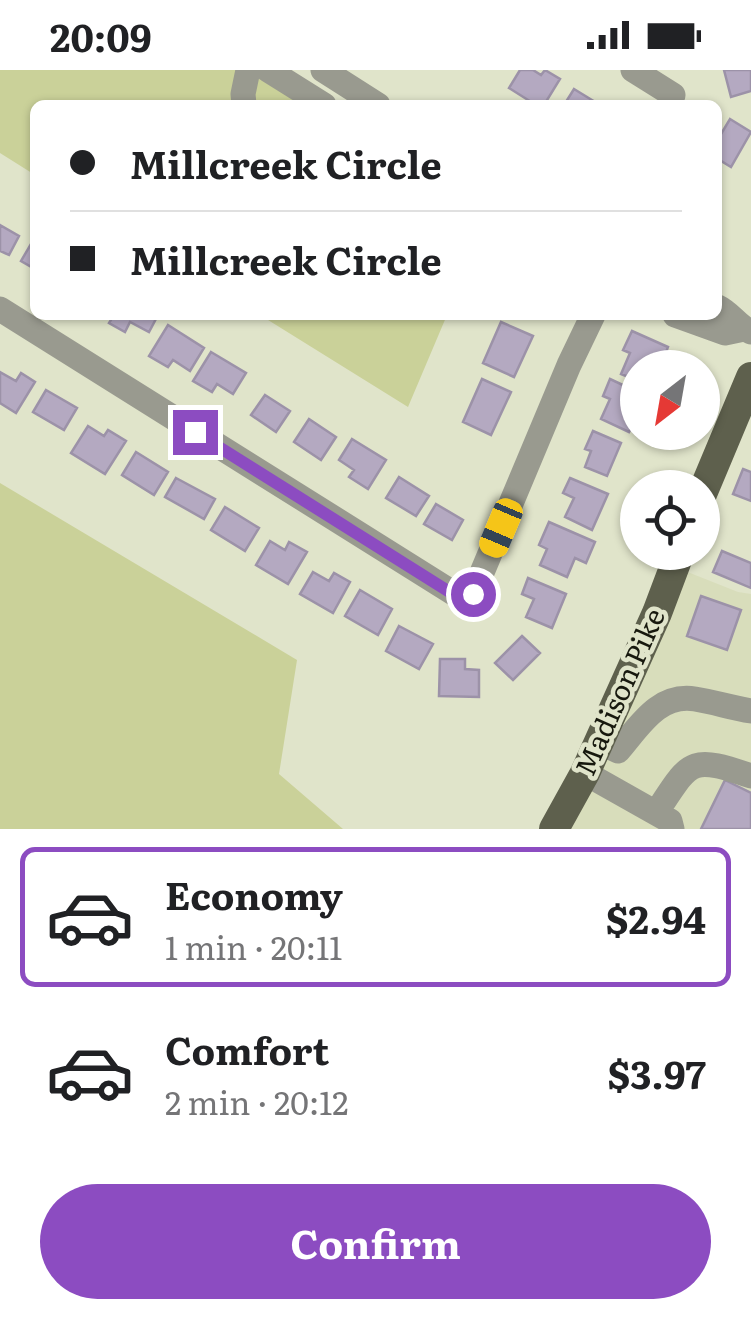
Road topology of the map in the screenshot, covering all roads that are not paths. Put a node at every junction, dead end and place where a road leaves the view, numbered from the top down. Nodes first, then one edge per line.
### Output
1 (248, 70) edge
2 (268, 70) edge
3 (323, 70) edge
4 (633, 70) edge
5 (673, 95) dead end
6 (244, 100) edge
7 (316, 100) edge
8 (370, 100) edge
9 (0, 309) edge
10 (722, 309) edge
11 (592, 320) edge
12 (688, 320) edge
13 (747, 330) edge
14 (751, 376) edge
15 (712, 470) edge
16 (673, 570) edge
17 (751, 711) edge
18 (598, 742) junction
19 (585, 773) junction
20 (751, 776) edge
21 (664, 821) edge
22 (554, 829) edge

1 - 6 street
2 - 7 street
3 - 8 street
4 - 5 street
9 - 11 street
10 - 13 street
12 - 13 street
14 - 15 main road
16 - 18 main road, Madison Pike
17 - 18 street
18 - 19 main road, Madison Pike
19 - 21 street
19 - 22 main road, Madison Pike
20 - 21 street

